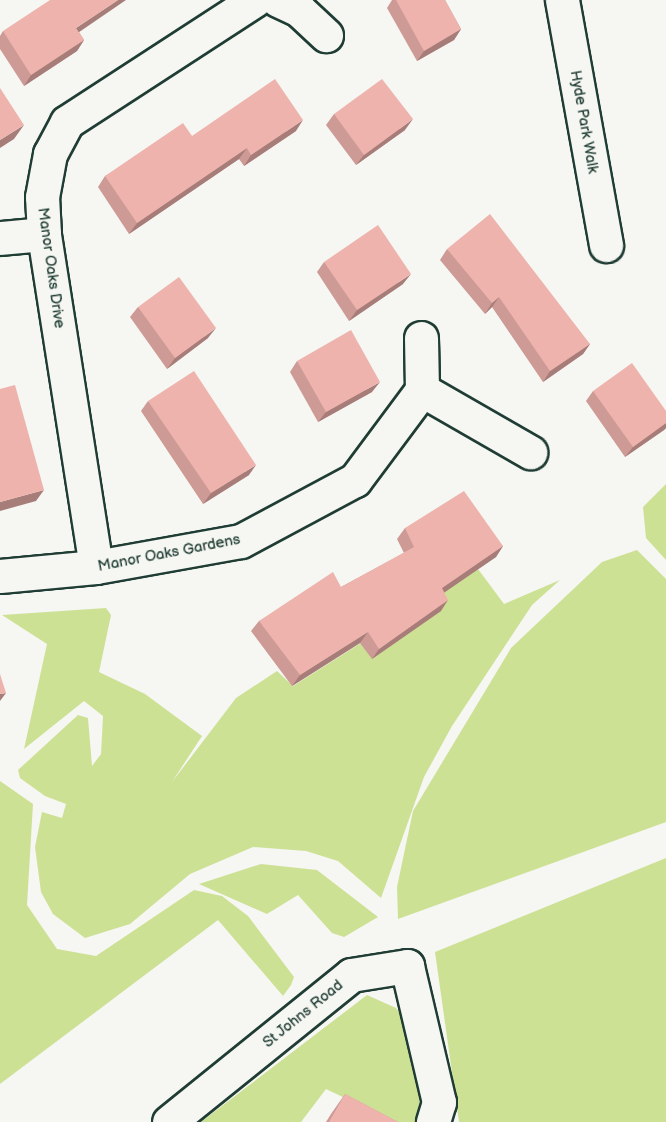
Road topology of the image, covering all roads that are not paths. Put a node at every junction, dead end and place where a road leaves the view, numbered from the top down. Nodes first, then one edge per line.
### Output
1 (255, 0) edge
2 (278, 0) edge
3 (562, 0) edge
4 (326, 35) dead end
5 (44, 234) junction
6 (0, 238) edge
7 (606, 245) dead end
8 (421, 338) dead end
9 (422, 390) junction
10 (530, 452) dead end
11 (96, 567) junction
12 (0, 576) edge
13 (169, 1122) edge
14 (433, 1122) edge

1 - 5 street, Manor Oaks Drive
2 - 4 street
3 - 7 street, Hyde Park Walk
5 - 6 street
5 - 11 street, Manor Oaks Drive
8 - 9 street
9 - 10 street
9 - 11 street, Manor Oaks Gardens
11 - 12 street, Manor Oaks Gardens
13 - 14 street, St Johns Road

